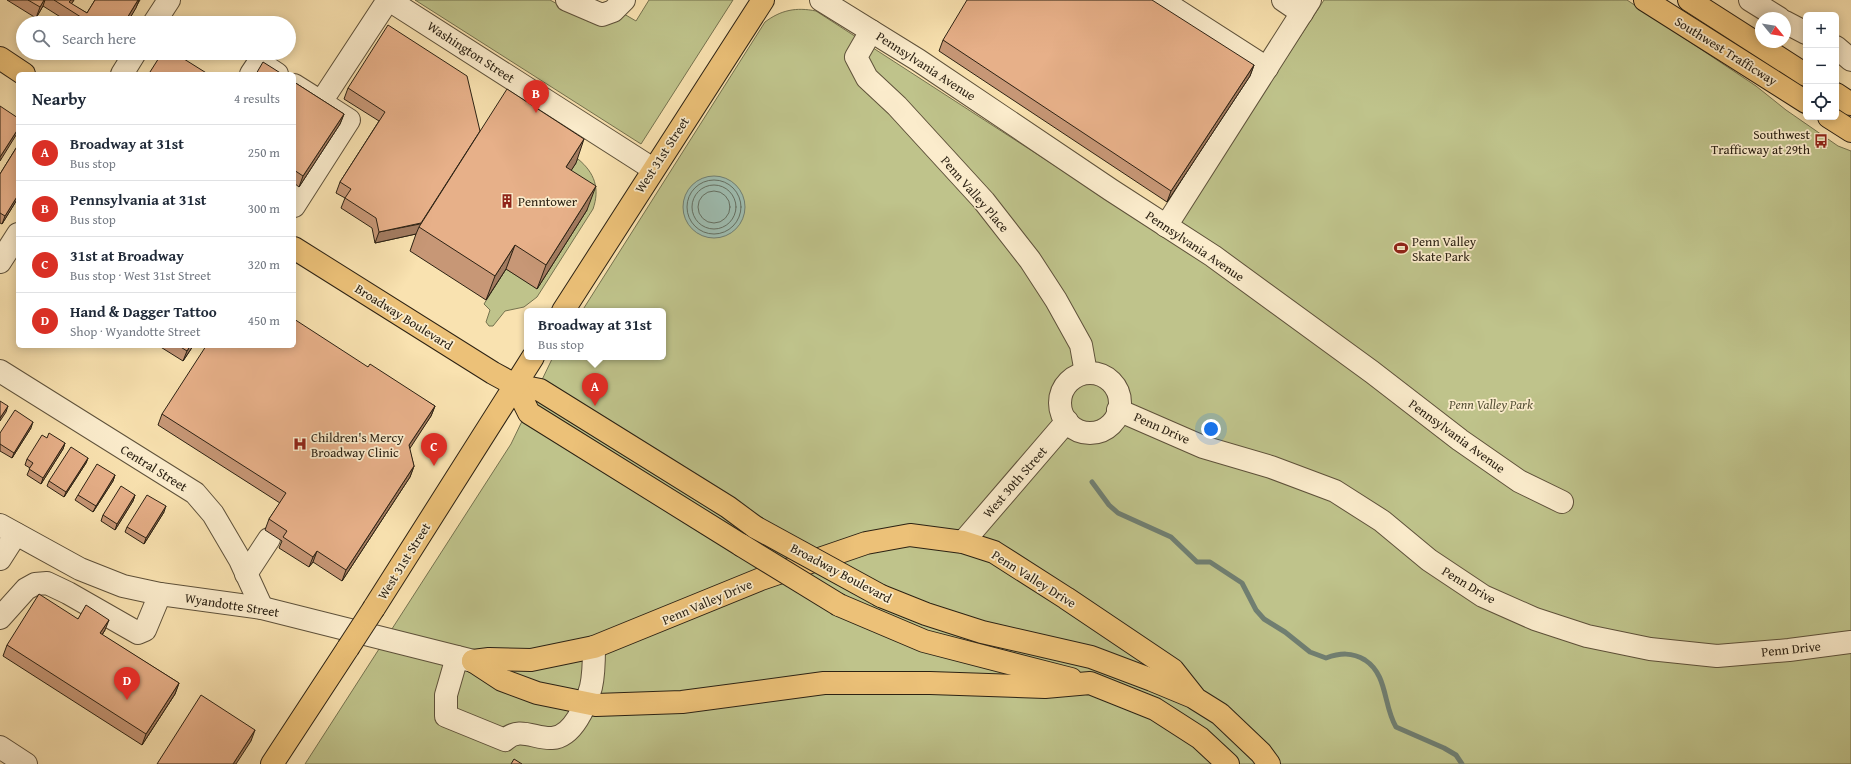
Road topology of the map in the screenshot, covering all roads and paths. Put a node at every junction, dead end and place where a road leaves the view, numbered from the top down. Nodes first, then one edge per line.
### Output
1 (169, 0) edge
2 (389, 0) edge
3 (567, 0) edge
4 (624, 0) edge
5 (763, 0) edge
6 (821, 0) edge
7 (1161, 0) edge
8 (1189, 0) edge
9 (1283, 0) edge
10 (1645, 0) edge
11 (1688, 0) edge
12 (1750, 0) edge
13 (1306, 6) edge
14 (1769, 12) edge
15 (159, 16) edge
16 (1791, 25) edge
17 (871, 31) junction
18 (1803, 31) edge
19 (1837, 48) edge
20 (0, 58) edge
21 (131, 60) edge
22 (1851, 60) edge
23 (1271, 62) junction
24 (21, 72) edge
25 (123, 72) edge
26 (252, 72) edge
27 (274, 72) edge
28 (1803, 73) edge
29 (296, 85) edge
30 (1839, 96) edge
31 (1803, 100) edge
32 (321, 102) junction
33 (1851, 104) edge
34 (1834, 120) edge
35 (1851, 131) edge
36 (654, 169) junction
37 (296, 203) edge
38 (1166, 226) junction
39 (16, 237) edge
40 (296, 253) edge
41 (0, 262) edge
42 (565, 308) edge
43 (531, 360) edge
44 (0, 371) edge
45 (1086, 373) junction
46 (515, 385) junction
47 (1118, 410) junction
48 (1067, 421) junction
49 (1562, 502) dead end
50 (8, 530) edge
51 (269, 539) dead end
52 (964, 542) junction
53 (0, 559) edge
54 (80, 569) junction
55 (246, 574) junction
56 (68, 593) junction
57 (160, 594) junction
58 (262, 608) junction
59 (0, 618) edge
60 (1851, 642) edge
61 (594, 647) junction
62 (465, 659) junction
63 (1090, 684) junction
64 (1196, 699) junction
65 (585, 704) junction
66 (0, 747) edge
67 (26, 764) edge
68 (272, 764) edge
69 (1228, 764) edge
70 (1269, 764) edge

1 - 15 street
2 - 32 street
2 - 36 street, Washington Street
3 - 4 street
5 - 36 main road, West 31st Street
6 - 17 street, Pennsylvania Avenue
7 - 23 street
8 - 23 street
9 - 13 street
10 - 31 main road, Southwest Trafficway
11 - 28 main road, Southwest Trafficway
12 - 14 street
13 - 23 street
16 - 18 street
17 - 38 street, Pennsylvania Avenue
17 - 45 street, Penn Valley Place
19 - 22 street
20 - 24 main road
21 - 25 street
23 - 38 street
26 - 27 street
29 - 32 street
30 - 33 main road
32 - 37 street
34 - 35 main road
36 - 42 main road, West 31st Street
38 - 49 street, Pennsylvania Avenue
39 - 41 street
40 - 46 main road, Broadway Boulevard
43 - 46 main road, West 31st Street
44 - 55 street, Central Street
45 - 47 street
45 - 48 street
46 - 63 main road, Broadway Boulevard, bridge
46 - 64 main road, Broadway Boulevard, bridge
46 - 68 main road, West 31st Street, bridge
47 - 48 street
47 - 60 street, Penn Drive
48 - 52 street, West 30th Street
50 - 53 street
50 - 54 street, Wyandotte Street
51 - 55 street
52 - 61 main road, Penn Valley Drive
52 - 64 main road, Penn Valley Drive
54 - 56 street
54 - 57 street, Wyandotte Street
55 - 58 street, Central Street
56 - 57 street
56 - 59 street
57 - 58 street, Wyandotte Street
58 - 62 street, Wyandotte Street
61 - 62 main road, Penn Valley Drive
61 - 65 street
62 - 65 main road
62 - 65 street
63 - 65 main road
63 - 69 main road
64 - 70 main road, Penn Valley Drive
66 - 67 street

